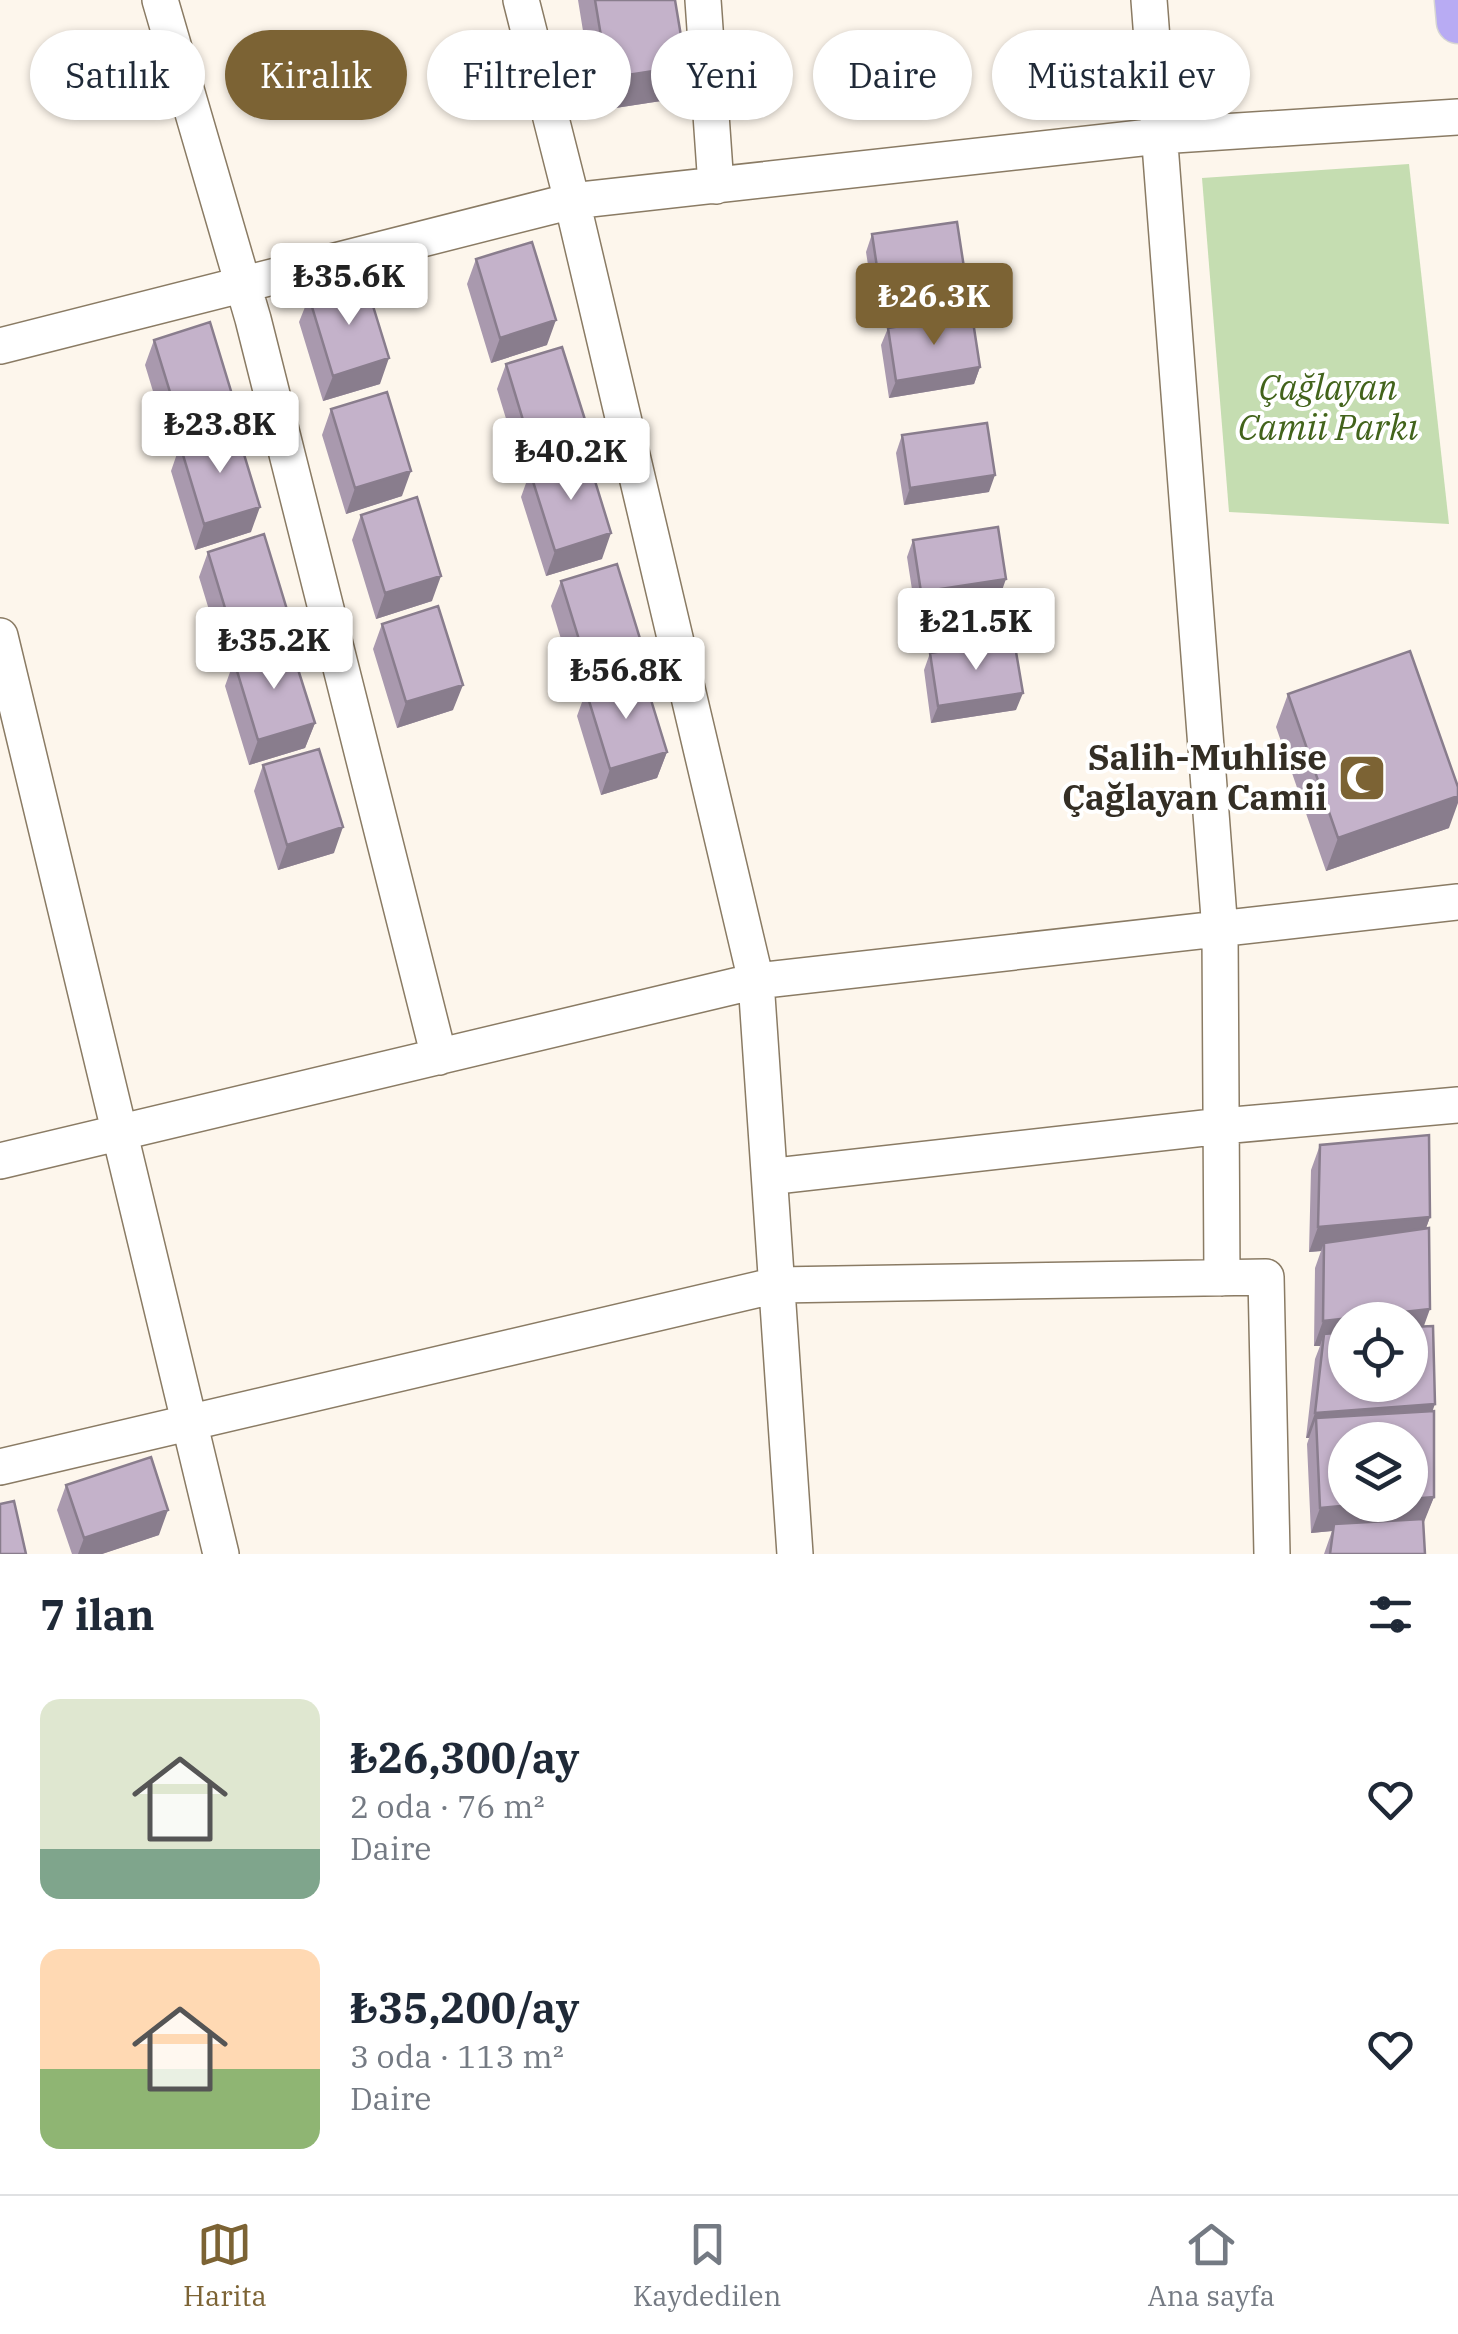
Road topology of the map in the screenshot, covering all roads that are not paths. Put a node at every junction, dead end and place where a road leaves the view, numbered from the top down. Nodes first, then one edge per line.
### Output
1 (160, 0) edge
2 (521, 0) edge
3 (703, 0) edge
4 (1149, 0) edge
5 (1456, 0) edge
6 (1458, 22) edge
7 (1458, 117) edge
8 (1159, 136) junction
9 (716, 186) junction
10 (572, 202) junction
11 (243, 285) junction
12 (0, 346) edge
13 (0, 636) edge
14 (1458, 902) edge
15 (1220, 931) junction
16 (756, 981) junction
17 (439, 1057) junction
18 (1458, 1105) edge
19 (1222, 1126) junction
20 (118, 1133) junction
21 (0, 1161) edge
22 (770, 1173) junction
23 (1222, 1278) junction
24 (777, 1286) junction
25 (192, 1424) junction
26 (0, 1466) edge
27 (221, 1554) edge
28 (795, 1554) edge
29 (1272, 1554) edge

1 - 11 street
2 - 10 street
3 - 9 street
4 - 8 street
5 - 6 main road
7 - 8 street
8 - 9 street
8 - 15 street
9 - 10 street
10 - 11 street
10 - 16 street
11 - 12 street
11 - 17 street
13 - 20 street
14 - 15 street
15 - 16 street
15 - 19 street
16 - 17 street
16 - 22 street
17 - 20 street
18 - 19 street
19 - 22 street
19 - 23 street
20 - 21 street
20 - 25 street
22 - 24 street
23 - 24 street
23 - 29 street
24 - 25 street
24 - 28 street
25 - 26 street
25 - 27 street

